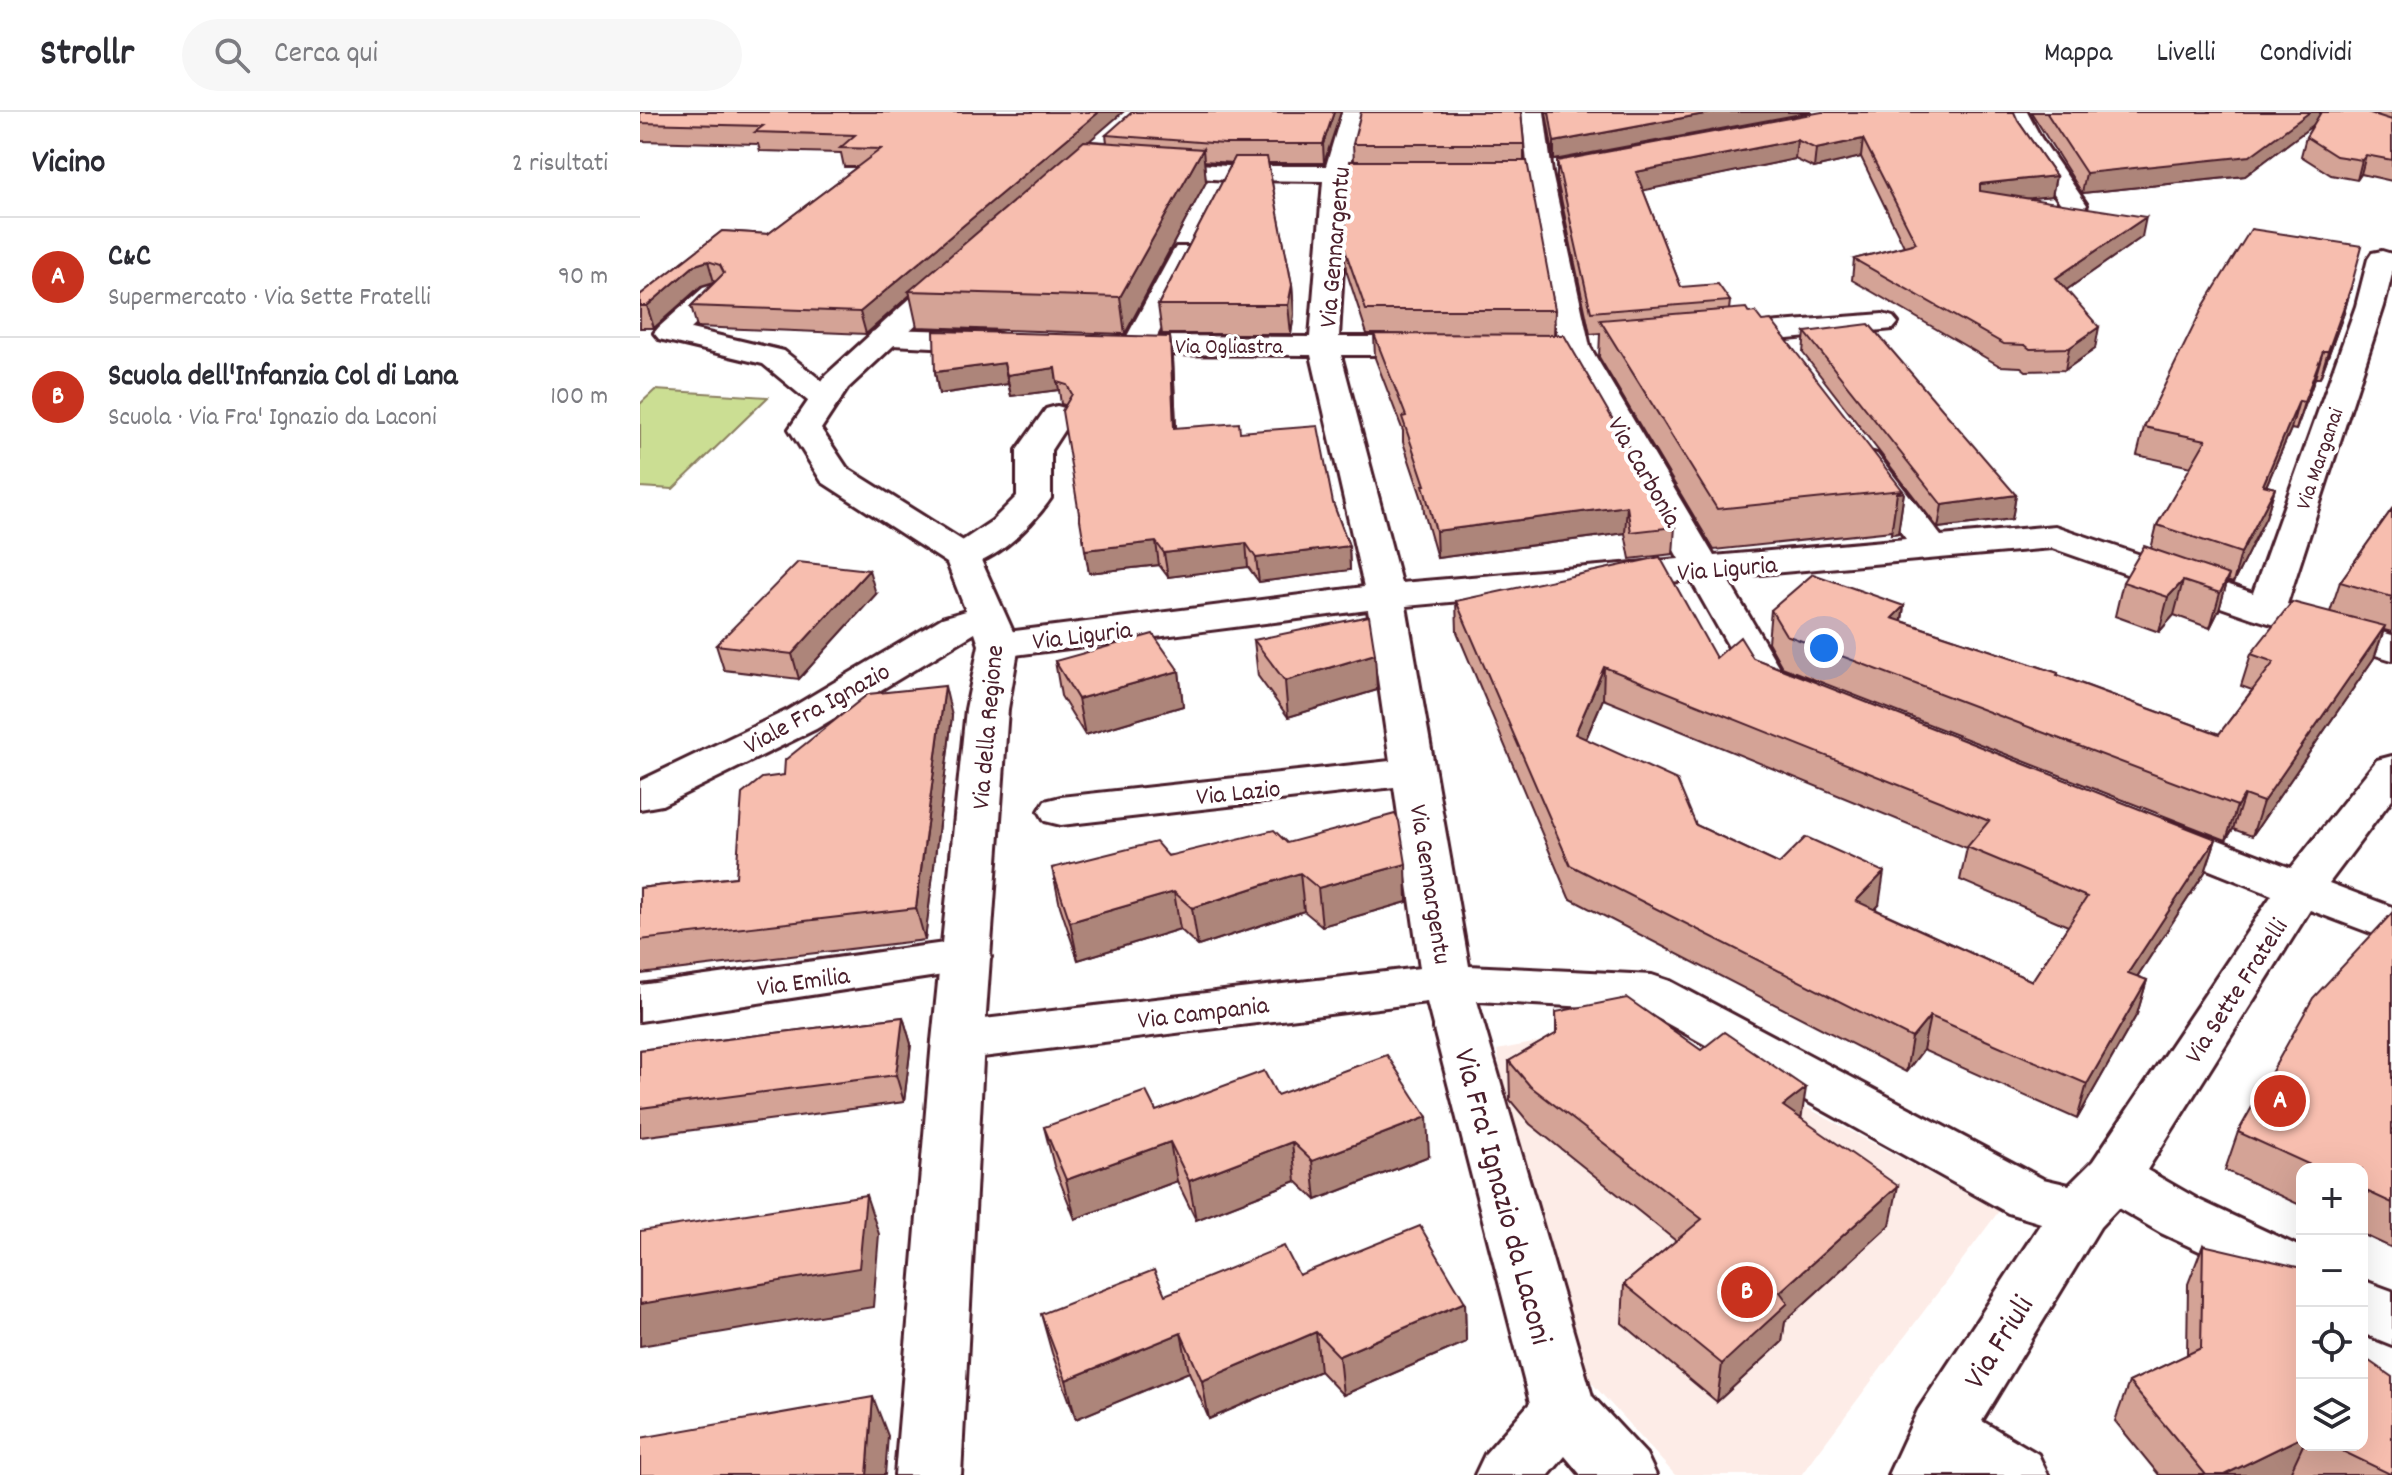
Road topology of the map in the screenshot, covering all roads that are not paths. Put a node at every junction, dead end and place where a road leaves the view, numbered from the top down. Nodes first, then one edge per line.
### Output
1 (1353, 112) edge
2 (1533, 112) edge
3 (2016, 112) edge
4 (1125, 165) edge
5 (1571, 167) edge
6 (1509, 173) edge
7 (1540, 173) junction
8 (1336, 174) junction
9 (1383, 174) edge
10 (2074, 205) edge
11 (1195, 234) edge
12 (985, 247) edge
13 (2382, 259) dead end
14 (713, 294) edge
15 (2381, 309) edge
16 (1883, 323) dead end
17 (883, 338) junction
18 (1766, 341) edge
19 (1013, 342) edge
20 (1614, 344) edge
21 (1091, 345) edge
22 (1324, 345) junction
23 (1137, 346) junction
24 (1466, 346) edge
25 (1541, 347) edge
26 (1575, 347) junction
27 (825, 399) junction
28 (1057, 416) dead end
29 (1844, 433) edge
30 (1931, 548) junction
31 (963, 557) junction
32 (1702, 569) junction
33 (1385, 596) junction
34 (2266, 610) junction
35 (994, 630) junction
36 (2392, 648) edge
37 (1839, 706) edge
38 (2392, 769) edge
39 (1414, 772) junction
40 (640, 795) edge
41 (1061, 811) dead end
42 (2122, 818) edge
43 (2300, 889) junction
44 (2392, 925) edge
45 (966, 957) junction
46 (1447, 982) junction
47 (640, 1003) edge
48 (958, 1041) junction
49 (2097, 1194) junction
50 (2296, 1272) edge
51 (2366, 1307) edge
52 (2392, 1319) edge
53 (1564, 1410) junction
54 (1931, 1453) edge
55 (928, 1475) edge
56 (1508, 1475) edge
57 (1623, 1475) edge
58 (2015, 1475) edge

1 - 8 street, Via Gennargentu
2 - 7 street, Via Carbonia
3 - 10 street
4 - 8 street
5 - 7 street
6 - 7 street
7 - 26 street, Via Carbonia
8 - 9 street
8 - 22 street, Via Gennargentu
11 - 23 street
12 - 17 street
13 - 15 street, Via Marganai
14 - 27 street
15 - 34 street, Via Marganai
16 - 18 street
17 - 19 street
17 - 27 street
20 - 26 street
21 - 23 street, Via Ogliastra
22 - 23 street, Via Ogliastra
22 - 24 street, Via Ogliastra
22 - 33 street, Via Gennargentu
25 - 26 street
26 - 32 street, Via Carbonia
27 - 31 street
28 - 31 street
29 - 30 street
30 - 32 street, Via Liguria
30 - 34 street, Via Liguria
31 - 35 street, Via della Regione
32 - 33 street, Via Liguria
32 - 37 street, Via Carbonia
33 - 35 street, Via Liguria
33 - 39 street, Via Gennargentu
34 - 36 street, Via Liguria
35 - 40 street, Viale Fra Ignazio
35 - 45 street, Via della Regione
38 - 43 street, Via Sette Fratelli
39 - 41 street, Via Lazio
39 - 46 street, Via Gennargentu
42 - 43 street
43 - 44 street
43 - 49 street, Via Sette Fratelli
45 - 47 street, Via Emilia
45 - 48 street, Via della Regione
46 - 48 street, Via Campania
46 - 49 street, Via Gennargentu
46 - 53 street, Via Fra' Ignazio da Laconi
48 - 55 street, Via della Regione
49 - 50 street, Via Gennargentu
49 - 54 street, Via Friuli
51 - 52 street
53 - 56 street
53 - 57 street
54 - 58 street

